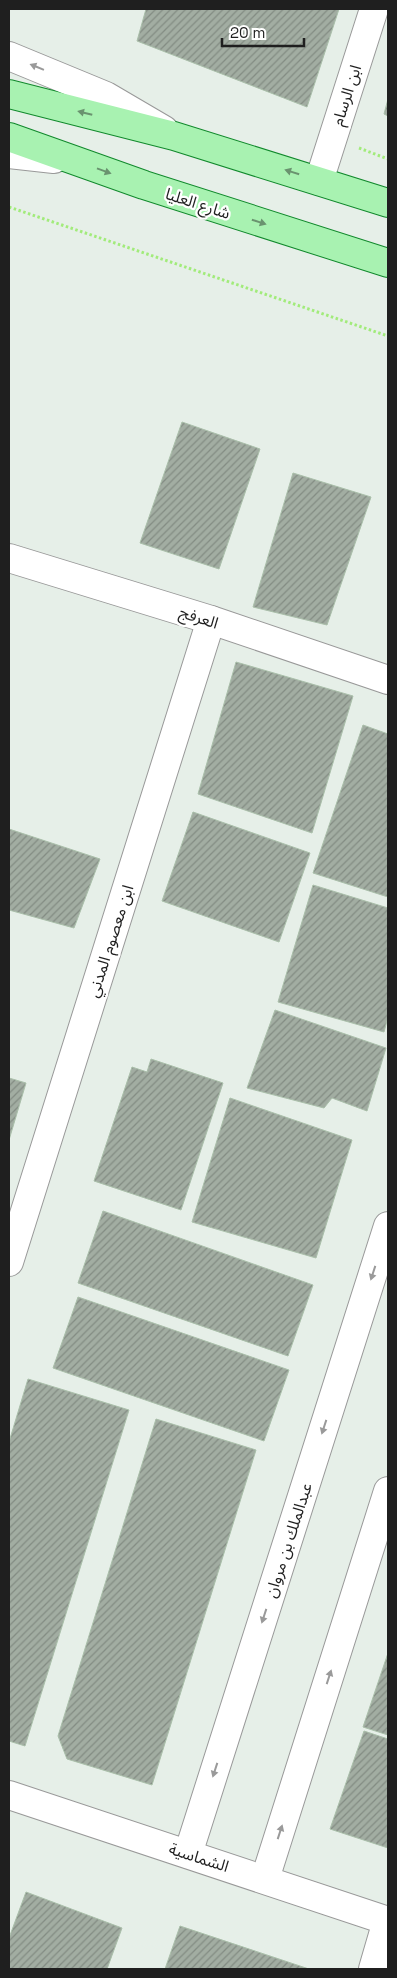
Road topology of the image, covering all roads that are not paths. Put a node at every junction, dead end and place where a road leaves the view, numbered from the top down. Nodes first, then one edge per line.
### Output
1 (374, 9) edge
2 (9, 56) edge
3 (9, 94) edge
4 (174, 136) junction
5 (9, 137) edge
6 (9, 154) edge
7 (76, 161) junction
8 (319, 181) junction
9 (388, 202) edge
10 (388, 263) edge
11 (9, 558) edge
12 (211, 620) junction
13 (388, 680) edge
14 (388, 1226) edge
15 (9, 1262) edge
16 (388, 1490) edge
17 (9, 1794) edge
18 (188, 1854) junction
19 (265, 1879) junction
20 (388, 1921) edge
21 (373, 1969) edge

1 - 8 street, ابن الرسام
4 -> 2 street
4 -> 3 main road
8 -> 4 main road
5 - 7 main road, شارع العليا
6 - 7 street
7 -> 10 main road, شارع العليا
8 - 9 main road
11 - 12 street, العرفج
12 - 13 street, العرفج
12 - 15 street, ابن معصوم المدني
14 -> 18 street, عبدالملك بن مروان
19 -> 16 street
17 - 18 street, الشماسية
18 - 19 street, الشماسية
19 - 20 street, الشماسية
20 - 21 street

